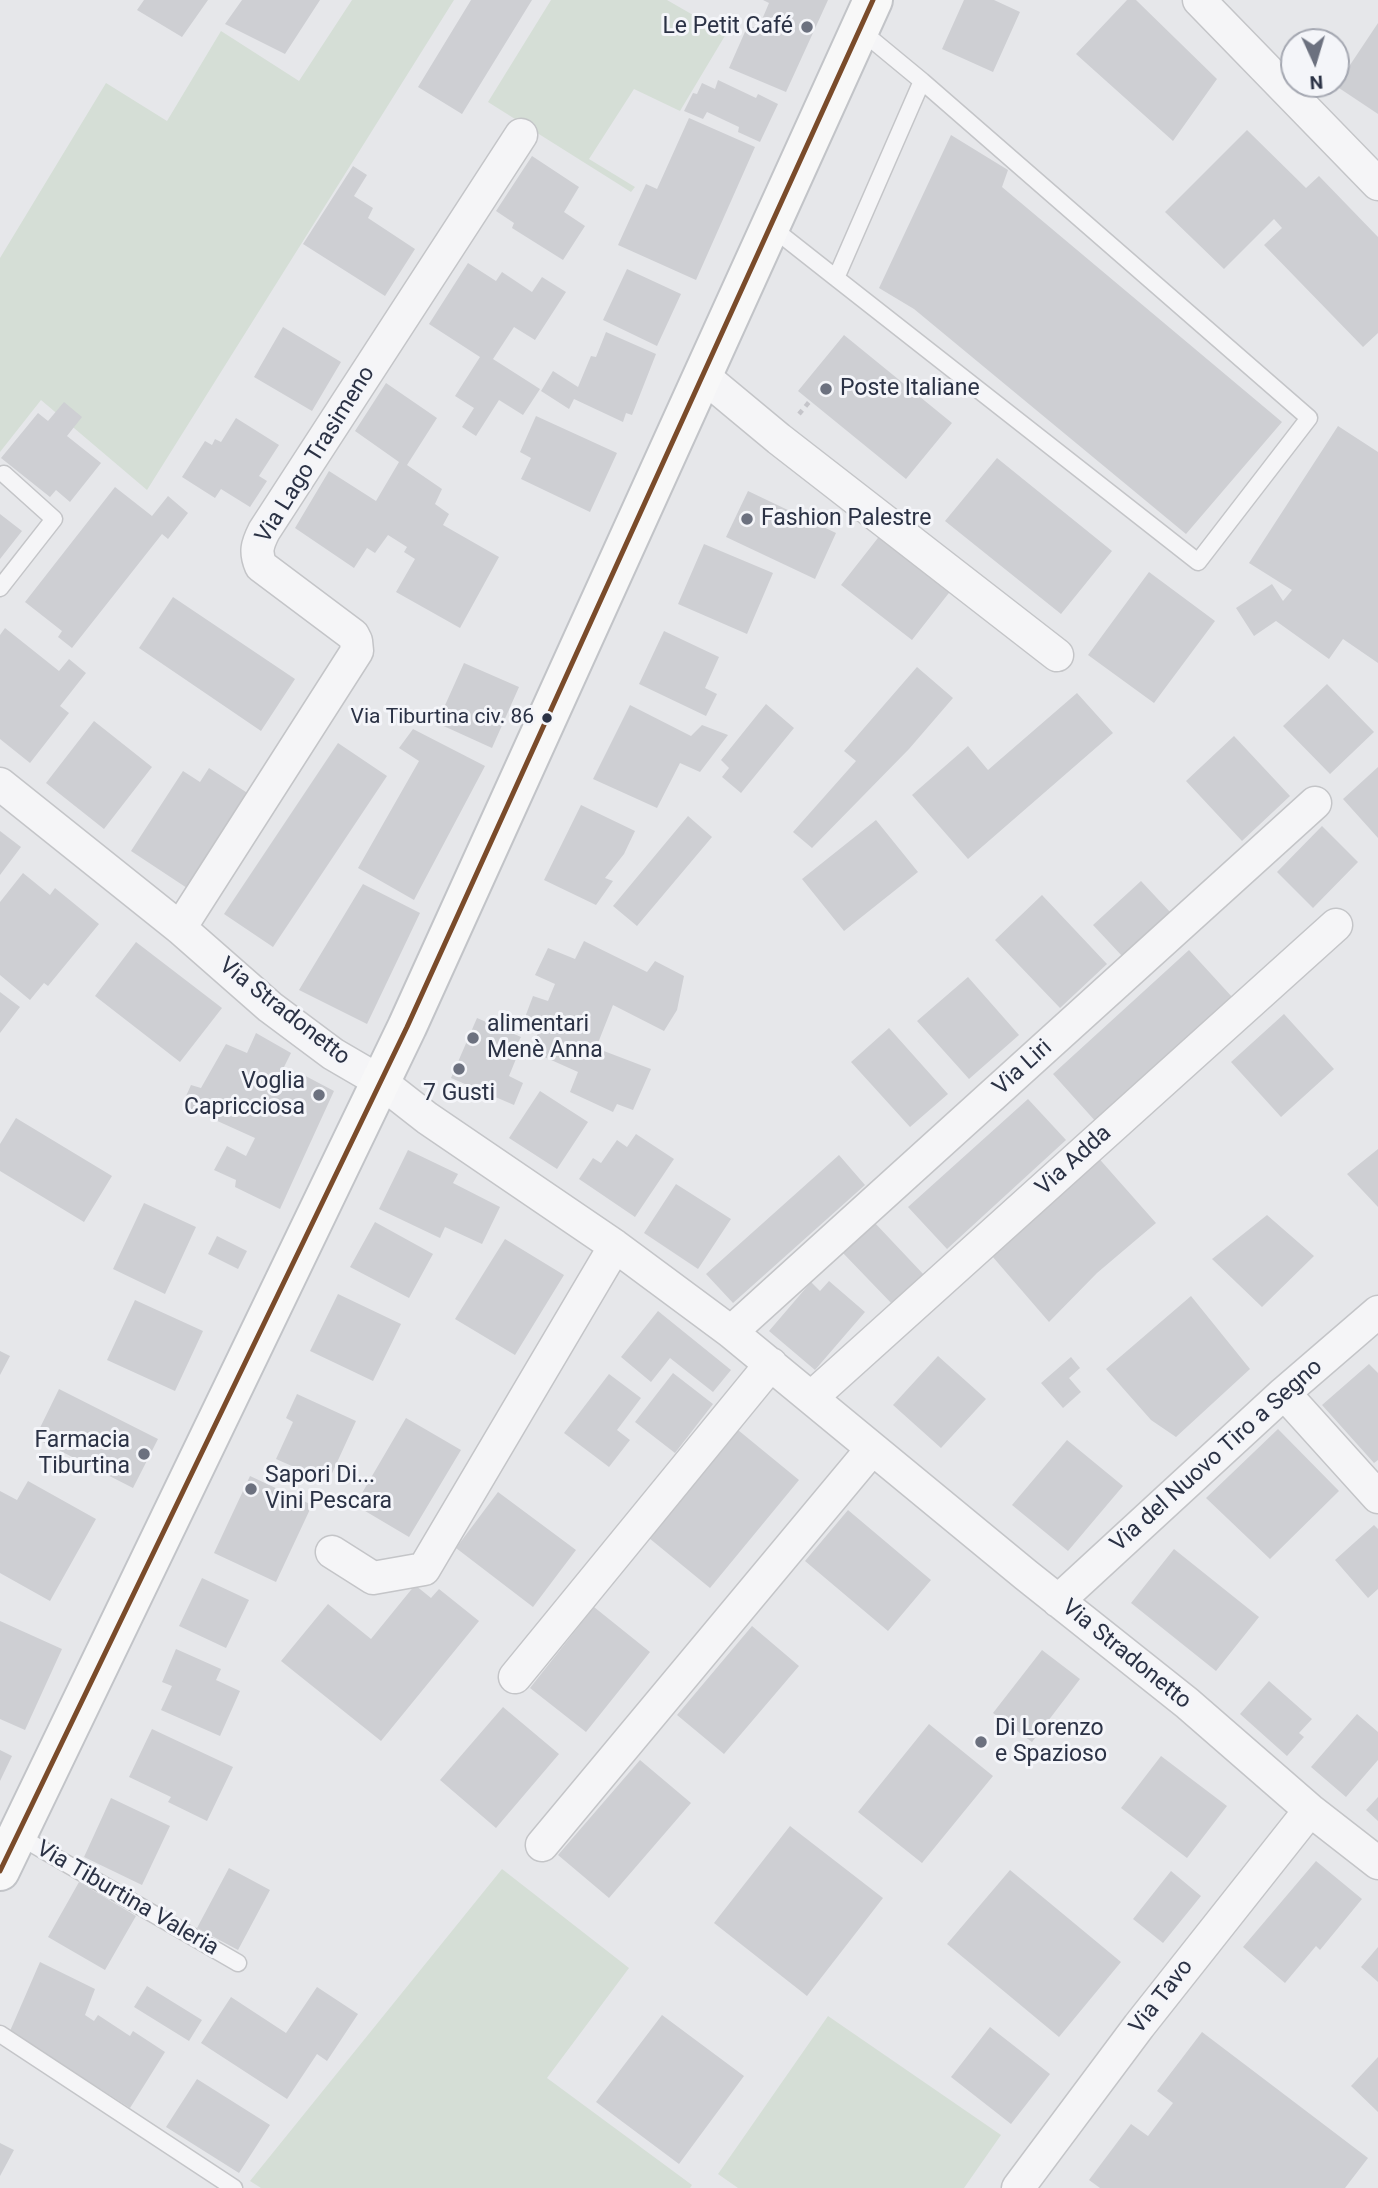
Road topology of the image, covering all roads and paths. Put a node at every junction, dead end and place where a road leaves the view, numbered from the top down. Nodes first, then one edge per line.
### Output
1 (1199, 0) edge
2 (866, 15) edge
3 (922, 81) junction
4 (521, 135) dead end
5 (1378, 184) edge
6 (770, 226) junction
7 (836, 278) junction
8 (702, 375) junction
9 (4, 474) dead end
10 (0, 588) edge
11 (1057, 655) dead end
12 (3, 792) edge
13 (1315, 803) dead end
14 (1336, 925) dead end
15 (180, 928) junction
16 (381, 1082) junction
17 (615, 1246) junction
18 (1378, 1312) edge
19 (731, 1332) junction
20 (772, 1364) junction
21 (1284, 1393) junction
22 (812, 1397) junction
23 (872, 1449) junction
24 (1378, 1497) edge
25 (332, 1552) dead end
26 (1058, 1601) junction
27 (515, 1677) dead end
28 (1310, 1810) junction
29 (17, 1835) junction
30 (542, 1845) dead end
31 (1378, 1863) edge
32 (0, 1871) edge
33 (238, 1963) dead end
34 (0, 2034) edge
35 (234, 2188) edge
36 (1018, 2188) edge

1 - 5 street
2 - 3 lane
2 - 6 main road, Via Tiburtina Valeria
3 - 7 lane
3 - 7 lane
4 - 15 street, Via Lago Trasimeno
6 - 7 lane
6 - 8 main road, Via Tiburtina Valeria
8 - 11 street
8 - 16 main road, Via Tiburtina Valeria
9 - 10 lane
12 - 15 street, Via Stradonetto
13 - 19 street, Via Liri
14 - 22 street, Via Adda
15 - 16 street, Via Stradonetto
16 - 17 street, Via Stradonetto
16 - 29 main road, Via Tiburtina Valeria
17 - 19 street, Via Stradonetto
17 - 25 street
18 - 21 street, Via del Nuovo Tiro a Segno
19 - 20 street, Via Stradonetto
20 - 22 street, Via Stradonetto
20 - 27 street
21 - 24 street
21 - 26 street, Via del Nuovo Tiro a Segno
22 - 23 street, Via Stradonetto
23 - 26 street, Via Stradonetto
23 - 30 street
26 - 28 street, Via Stradonetto
28 - 31 street, Via Stradonetto
28 - 36 street, Via Tavo
29 - 32 main road, Via Tiburtina Valeria
29 - 33 lane, Via Tiburtina Valeria
34 - 35 lane

